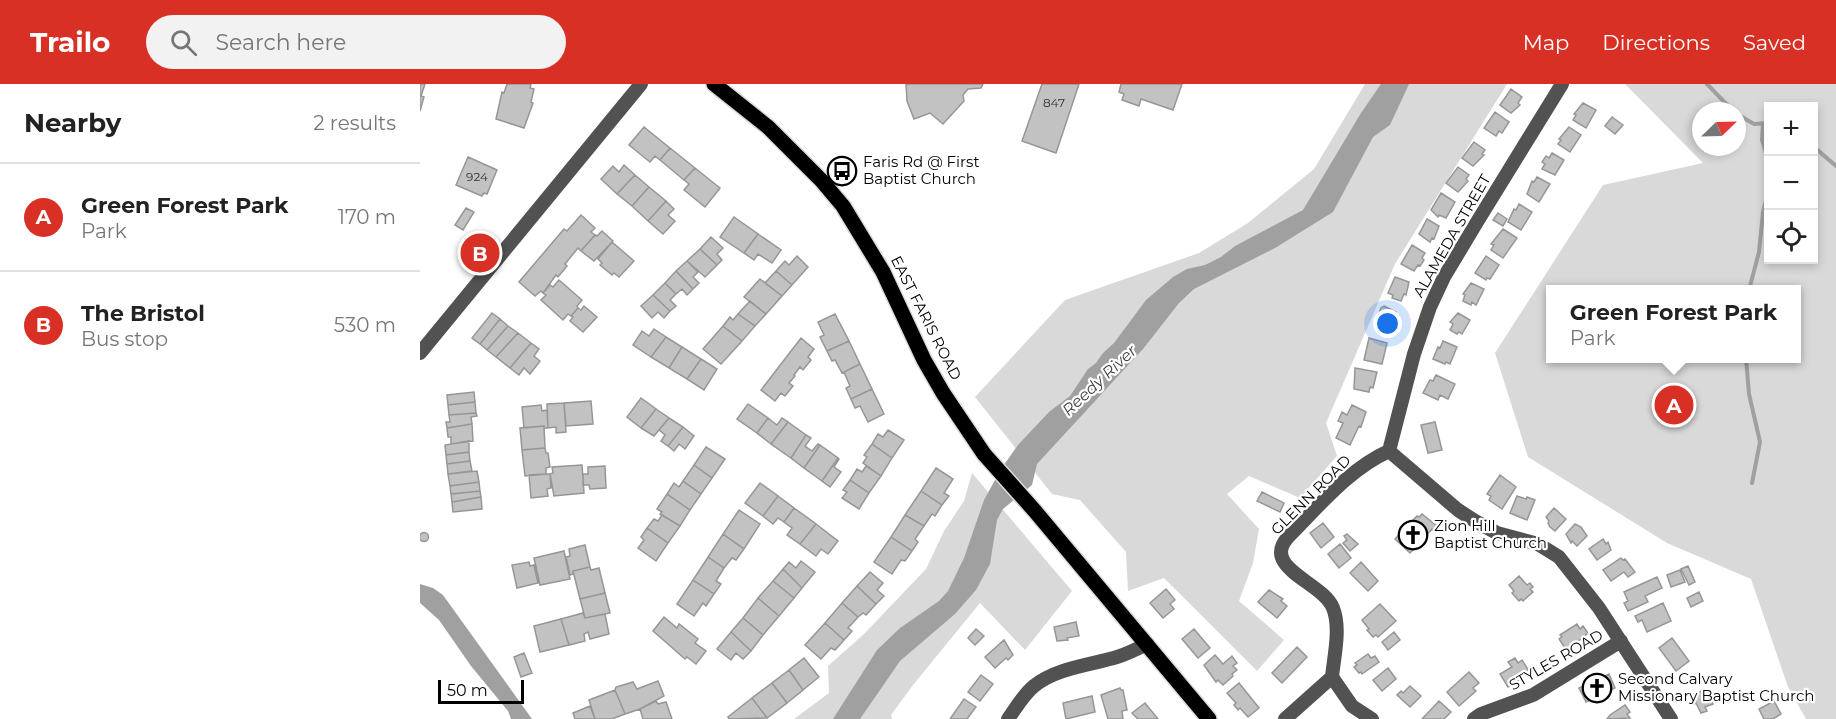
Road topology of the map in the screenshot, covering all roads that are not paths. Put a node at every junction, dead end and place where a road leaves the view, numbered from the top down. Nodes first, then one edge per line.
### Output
1 (640, 84) edge
2 (714, 84) edge
3 (1562, 84) edge
4 (420, 353) edge
5 (1389, 451) junction
6 (1622, 641) junction
7 (1147, 644) junction
8 (1332, 677) junction
9 (1008, 719) edge
10 (1209, 719) edge
11 (1285, 719) edge
12 (1372, 719) edge
13 (1474, 719) edge
14 (1671, 719) edge

1 - 4 street
2 - 7 main road, EAST FARIS ROAD
3 - 5 street, ALAMEDA STREET
5 - 6 street
5 - 8 street, GLENN ROAD
6 - 13 street, STYLES ROAD
6 - 14 street
7 - 9 street
7 - 10 main road, EAST FARIS ROAD
8 - 11 street
8 - 12 street

